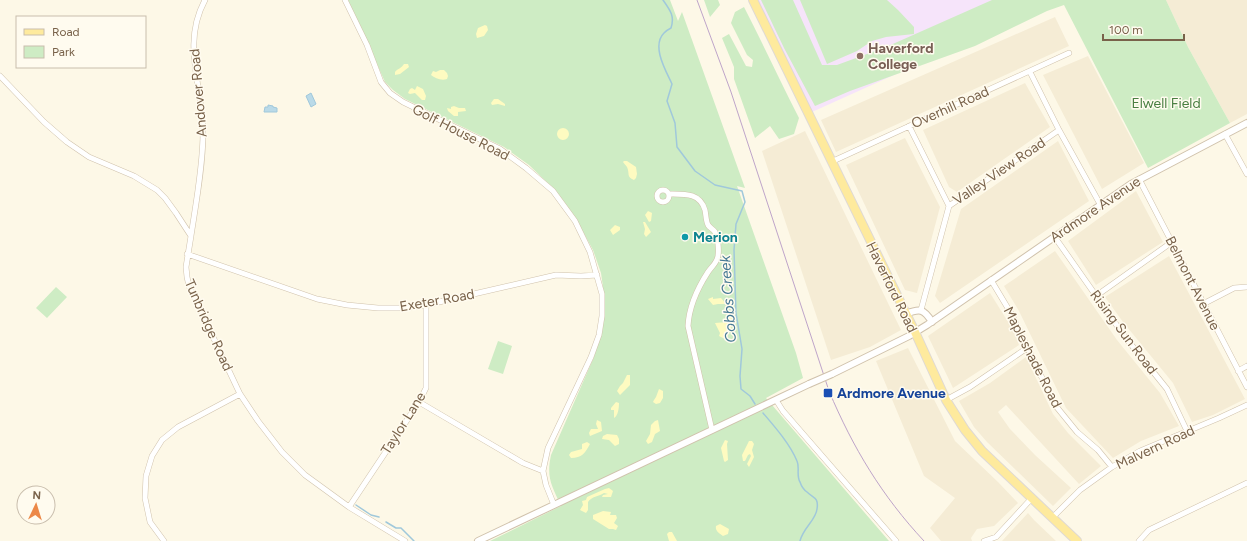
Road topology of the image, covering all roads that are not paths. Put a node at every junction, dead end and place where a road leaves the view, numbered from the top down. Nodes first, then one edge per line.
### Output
1 (205, 0) edge
2 (345, 0) edge
3 (753, 0) edge
4 (1069, 53) dead end
5 (1030, 72) junction
6 (0, 76) edge
7 (1247, 122) edge
8 (909, 126) junction
9 (1059, 130) junction
10 (1225, 134) junction
11 (831, 162) junction
12 (1247, 174) edge
13 (1139, 179) junction
14 (670, 194) dead end
15 (1100, 204) junction
16 (949, 206) junction
17 (191, 236) junction
18 (1054, 236) junction
19 (1172, 242) junction
20 (187, 254) junction
21 (597, 275) junction
22 (992, 280) junction
23 (1247, 287) edge
24 (1096, 296) junction
25 (1203, 304) junction
26 (426, 305) junction
27 (921, 310) junction
28 (906, 314) junction
29 (932, 322) junction
30 (915, 332) junction
31 (1027, 348) junction
32 (1247, 366) edge
33 (1238, 370) junction
34 (1247, 387) edge
35 (240, 394) junction
36 (776, 400) junction
37 (946, 400) junction
38 (419, 402) junction
39 (1247, 404) edge
40 (712, 430) junction
41 (1188, 431) junction
42 (1112, 466) junction
43 (543, 471) junction
44 (1247, 483) edge
45 (1031, 499) junction
46 (554, 505) junction
47 (350, 507) junction
48 (1052, 518) junction
49 (164, 541) edge
50 (405, 541) edge
51 (478, 541) edge
52 (896, 541) edge
53 (984, 541) edge
54 (1077, 541) edge
55 (1139, 541) edge

1 - 17 street, Andover Road
2 - 21 street, Golf House Road
3 - 11 main road, Haverford Road
4 - 5 street, Overhill Road
5 - 8 street, Overhill Road
5 - 9 street
6 - 17 street
7 - 10 street, Ardmore Avenue
8 - 11 street, Overhill Road
8 - 16 street
9 - 15 street
9 - 16 street, Valley View Road
10 - 12 street
10 - 13 street, Ardmore Avenue
11 - 28 main road, Haverford Road
13 - 15 street, Ardmore Avenue
13 - 19 street, Belmont Avenue
14 - 40 street
15 - 18 street, Ardmore Avenue
16 - 27 street, Valley View Road
17 - 20 street, Tunbridge Road
18 - 22 street, Ardmore Avenue
18 - 24 street, Rising Sun Road
19 - 24 street
19 - 25 street, Belmont Avenue
20 - 26 street, Exeter Road
20 - 35 street, Tunbridge Road
21 - 26 street, Exeter Road
21 - 43 street, Golf House Road
22 - 29 street, Ardmore Avenue
22 - 31 street, Mapleshade Road
23 - 25 street
24 - 41 street, Rising Sun Road
25 - 33 street, Belmont Avenue
26 - 38 street, Taylor Lane
27 - 28 street
27 - 29 street
28 - 30 main road, Haverford Road
29 - 30 street, Ardmore Avenue
30 - 36 street, Ardmore Avenue, bridge
30 - 37 main road, Haverford Road
31 - 37 street
31 - 42 street, Mapleshade Road
32 - 33 street
33 - 34 street, Belmont Avenue
35 - 47 street, Tunbridge Road
35 - 49 street
36 - 40 street, Ardmore Avenue
36 - 52 street
37 - 45 main road, Haverford Road
38 - 43 street
38 - 47 street, Taylor Lane
39 - 41 street, Malvern Road
40 - 46 street, Ardmore Avenue
41 - 42 street, Malvern Road
42 - 48 street, Malvern Road
43 - 46 street, Golf House Road
44 - 55 street
45 - 48 main road, Haverford Road
45 - 53 street
46 - 51 street, Ardmore Avenue
47 - 50 street, Tunbridge Road
48 - 54 main road, Haverford Road

